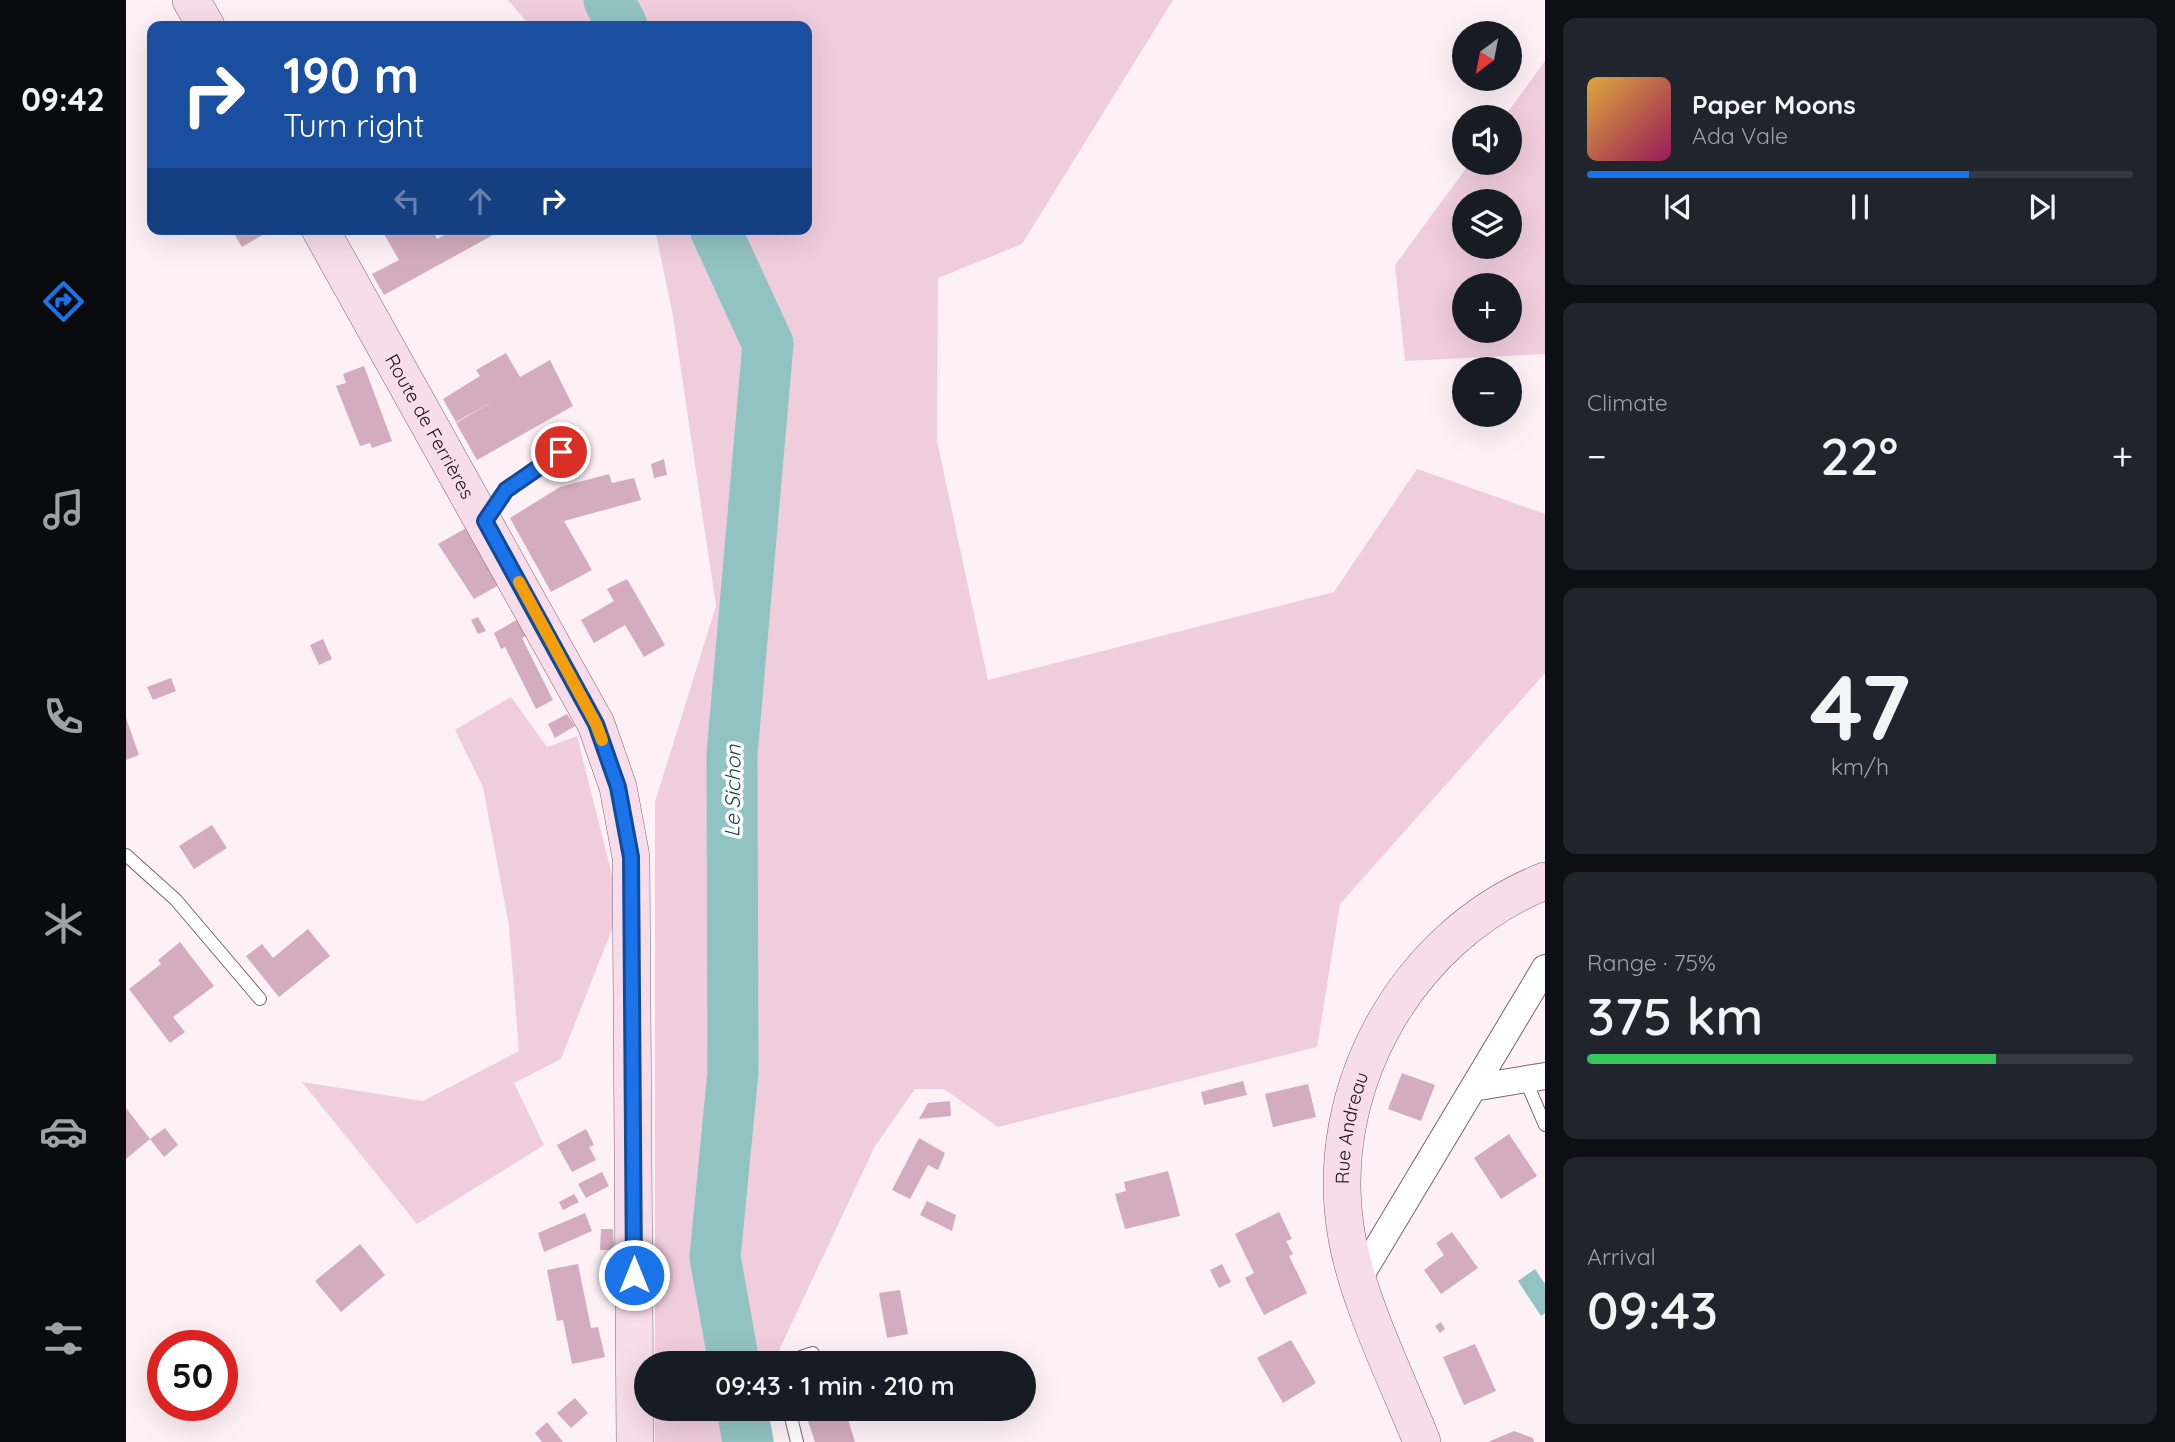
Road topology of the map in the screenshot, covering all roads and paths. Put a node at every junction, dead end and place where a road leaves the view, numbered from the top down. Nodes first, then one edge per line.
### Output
1 (191, 0) edge
2 (203, 21) edge
3 (323, 235) edge
4 (561, 452) dead end
5 (485, 521) junction
6 (126, 855) edge
7 (1545, 881) edge
8 (1545, 968) edge
9 (260, 999) dead end
10 (1535, 1078) edge
11 (1473, 1088) junction
12 (1545, 1125) edge
13 (1358, 1280) junction
14 (792, 1421) edge
15 (635, 1442) edge
16 (797, 1442) edge
17 (1422, 1442) edge

1 - 2 main road
3 - 5 main road, Route de Ferrières
4 - 5 lane
5 - 15 main road, Route de Ferrières
6 - 9 lane
7 - 13 main road, Rue Andreau
8 - 11 street
10 - 11 street
10 - 12 lane
11 - 13 street
13 - 17 main road, Rue Andreau
14 - 16 lane

